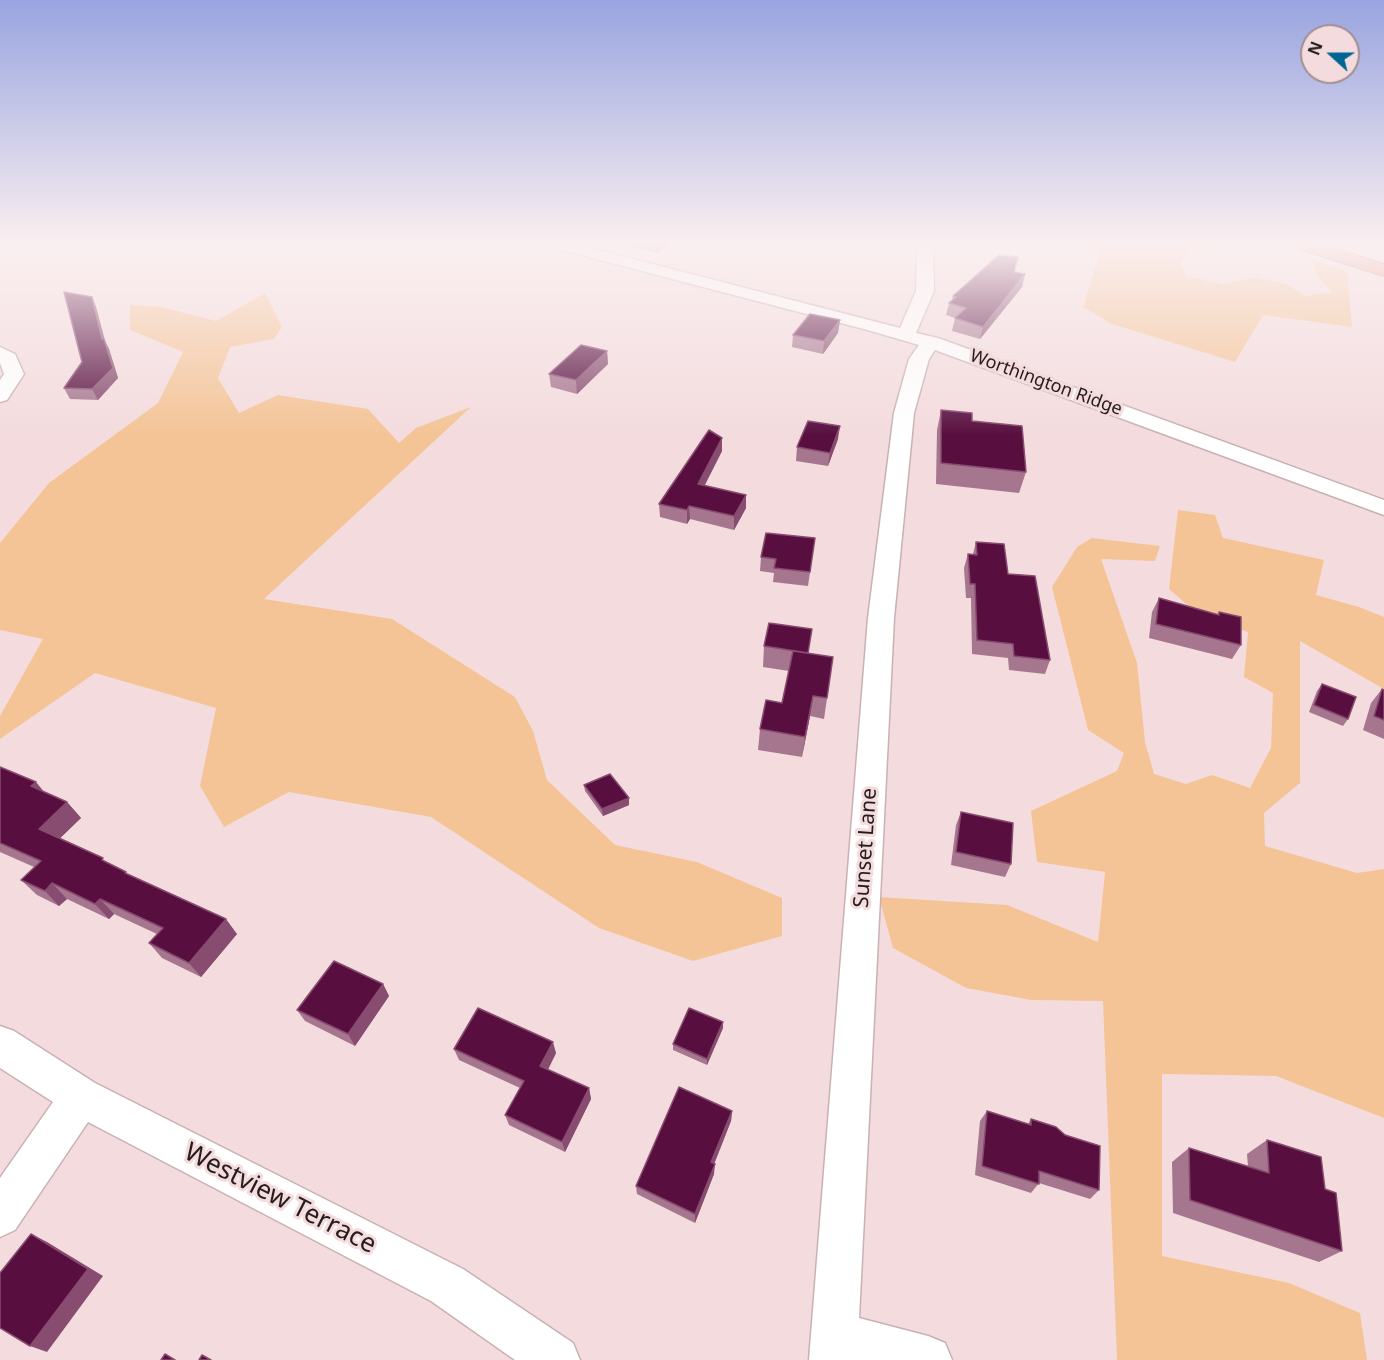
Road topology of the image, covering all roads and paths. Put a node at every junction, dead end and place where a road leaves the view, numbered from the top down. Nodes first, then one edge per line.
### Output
1 (805, 308) edge
2 (921, 308) edge
3 (919, 338) junction
4 (0, 353) edge
5 (0, 396) edge
6 (1384, 508) edge
7 (0, 1045) edge
8 (81, 1097) junction
9 (0, 1215) edge
10 (834, 1347) edge
11 (556, 1360) edge
12 (928, 1360) edge

1 - 3 street, Worthington Ridge
2 - 3 street, Sunset Lane
3 - 6 street, Worthington Ridge
3 - 10 street, Sunset Lane
4 - 5 street
7 - 8 street, Westview Terrace
8 - 9 street
8 - 11 street, Westview Terrace
10 - 12 street

